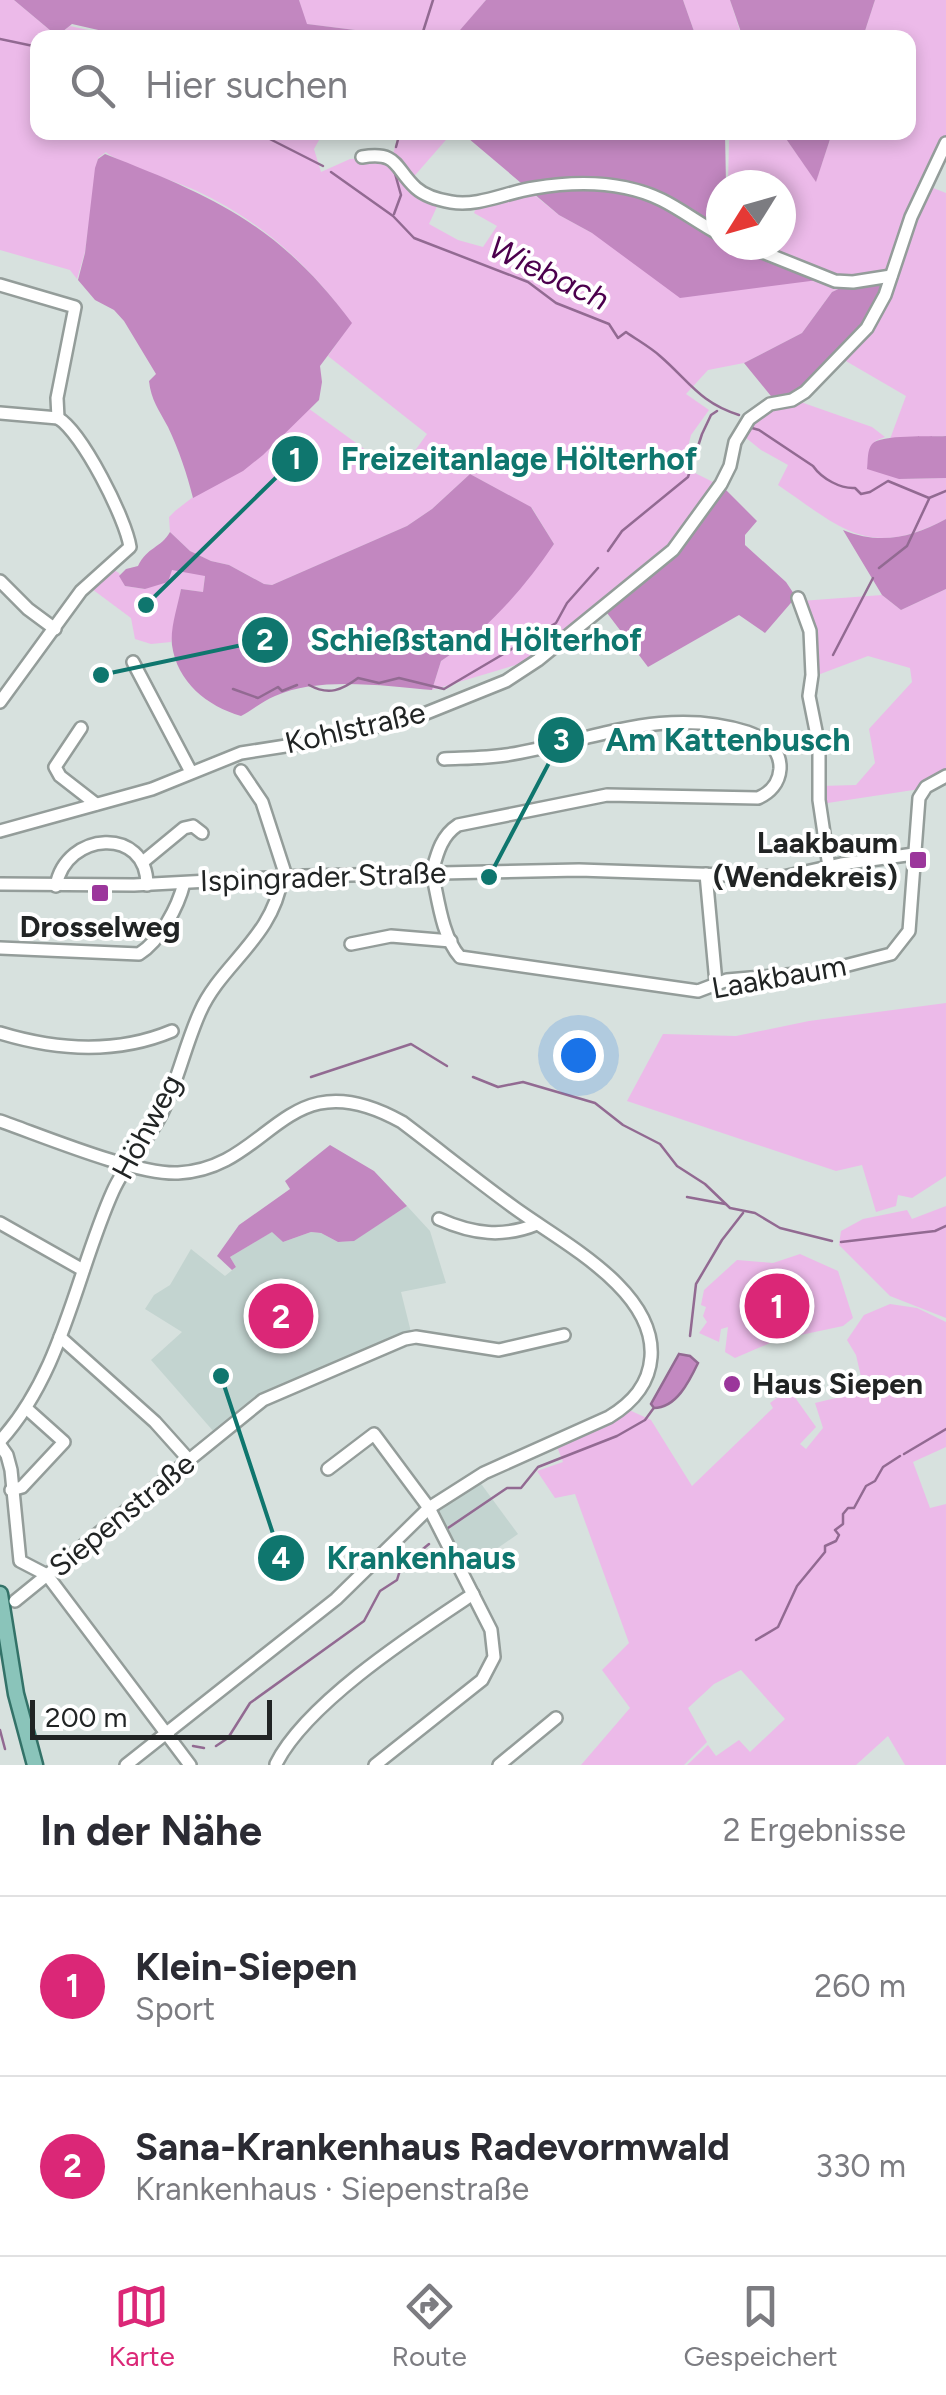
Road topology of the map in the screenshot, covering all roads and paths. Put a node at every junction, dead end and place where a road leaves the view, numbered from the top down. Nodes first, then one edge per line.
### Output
1 (946, 143) edge
2 (362, 157) dead end
3 (706, 225) edge
4 (784, 260) edge
5 (891, 276) junction
6 (0, 285) edge
7 (0, 413) edge
8 (58, 418) junction
9 (0, 581) edge
10 (798, 598) dead end
11 (55, 629) junction
12 (133, 662) dead end
13 (0, 702) edge
14 (81, 728) dead end
15 (444, 759) dead end
16 (191, 772) junction
17 (241, 772) dead end
18 (946, 776) edge
19 (96, 804) junction
20 (0, 831) edge
21 (202, 833) dead end
22 (914, 854) junction
23 (144, 861) junction
24 (829, 867) junction
25 (432, 872) junction
26 (706, 874) junction
27 (284, 876) junction
28 (184, 883) junction
29 (0, 884) edge
30 (148, 884) junction
31 (56, 886) junction
32 (450, 941) junction
33 (351, 944) dead end
34 (0, 948) edge
35 (716, 983) junction
36 (172, 1032) dead end
37 (0, 1033) edge
38 (0, 1121) edge
39 (127, 1164) junction
40 (439, 1219) dead end
41 (0, 1224) edge
42 (537, 1224) junction
43 (83, 1270) junction
44 (564, 1335) dead end
45 (60, 1337) junction
46 (26, 1408) junction
47 (0, 1443) edge
48 (190, 1461) junction
49 (328, 1469) dead end
50 (10, 1490) junction
51 (429, 1508) junction
52 (47, 1575) junction
53 (0, 1594) edge
54 (474, 1594) junction
55 (16, 1602) dead end
56 (556, 1718) dead end
57 (168, 1734) junction
58 (276, 1764) edge
59 (35, 1765) edge
60 (126, 1765) edge
61 (190, 1765) edge
62 (375, 1765) edge
63 (500, 1765) edge

1 - 5 street
2 - 3 street
4 - 5 street
5 - 16 street, Kohlstraße
6 - 8 street
7 - 8 street
8 - 11 street
9 - 11 street
10 - 24 street
11 - 13 street
12 - 16 street
14 - 19 street
15 - 25 street
16 - 19 street, Kohlstraße
17 - 27 street
18 - 22 street
19 - 20 street, Kohlstraße
21 - 23 street
22 - 24 street, Ispingrader Straße
22 - 35 street, Laakbaum
23 - 30 street
23 - 31 street
24 - 26 street, Ispingrader Straße
25 - 26 street, Ispingrader Straße
25 - 27 street, Ispingrader Straße
25 - 32 street
26 - 35 street
27 - 28 street, Ispingrader Straße
27 - 39 street, Höhweg
28 - 30 street, Ispingrader Straße
28 - 34 street
29 - 31 street, Ispingrader Straße
30 - 31 street, Ispingrader Straße
32 - 33 street, Laakbaum
32 - 35 street, Laakbaum
36 - 37 street
38 - 39 street
39 - 42 street
39 - 43 street, Höhweg
40 - 42 street
41 - 43 street
42 - 51 street
43 - 45 street, Höhweg
44 - 48 street, Siepenstraße
45 - 46 street, Höhweg
45 - 48 street
46 - 47 street, Höhweg
46 - 50 street
47 - 50 street
48 - 52 street, Siepenstraße
49 - 51 street
50 - 52 street
51 - 54 street
51 - 57 street
52 - 55 street, Siepenstraße
52 - 57 street
53 - 59 main road
54 - 58 street
54 - 62 street
56 - 63 street
57 - 60 street
57 - 61 street

